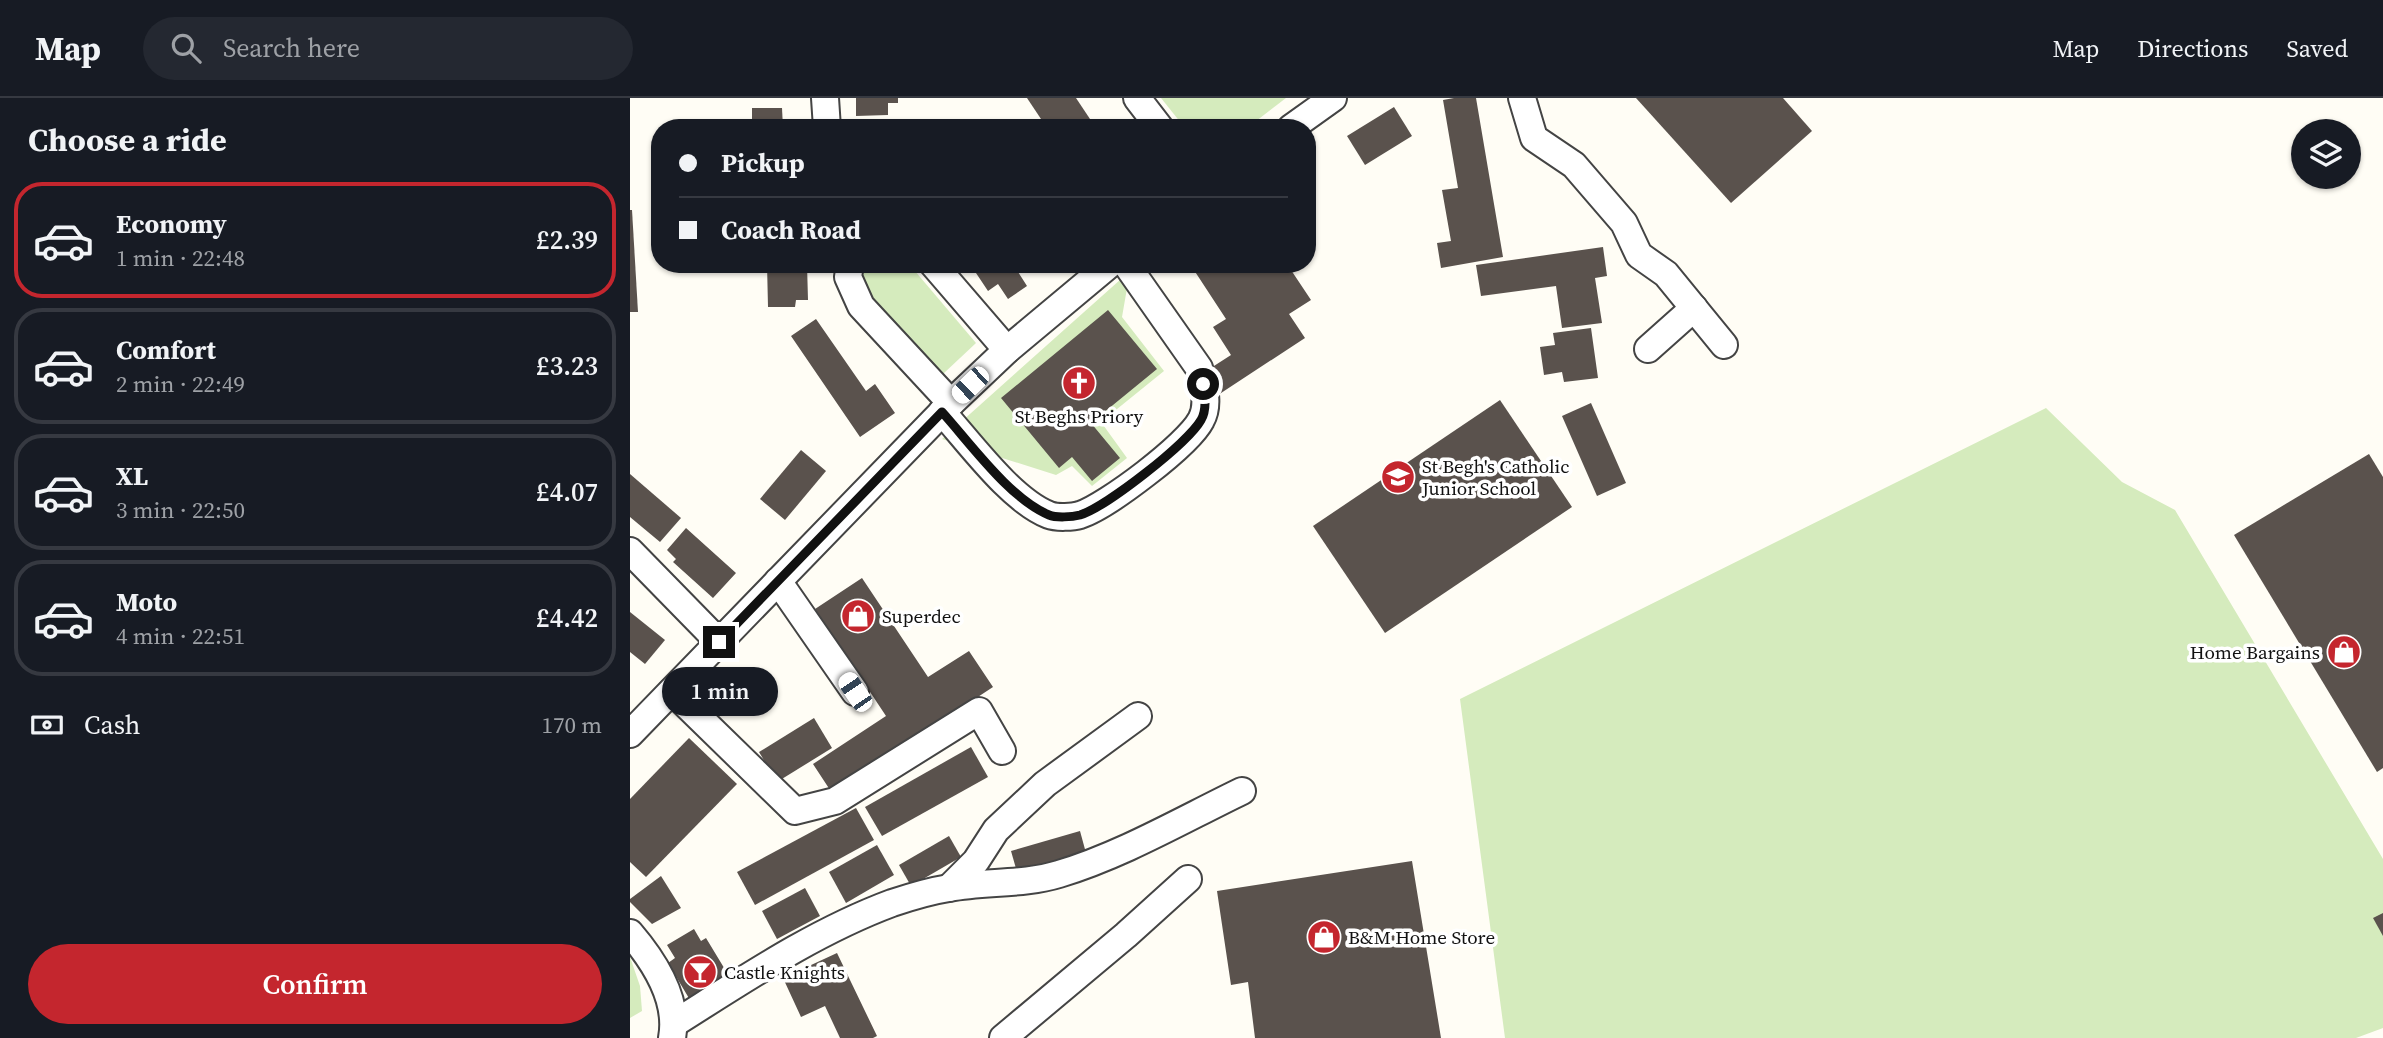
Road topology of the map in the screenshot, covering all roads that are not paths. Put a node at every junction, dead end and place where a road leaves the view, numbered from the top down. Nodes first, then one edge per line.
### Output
1 (825, 98) edge
2 (1138, 98) edge
3 (1333, 98) edge
4 (1522, 98) edge
5 (826, 119) edge
6 (1153, 119) edge
7 (1304, 119) edge
8 (849, 273) edge
9 (941, 273) edge
10 (1099, 273) edge
11 (1132, 273) edge
12 (1694, 308) junction
13 (1724, 345) dead end
14 (1648, 349) dead end
15 (1007, 350) junction
16 (946, 407) junction
17 (630, 551) edge
18 (778, 581) junction
19 (719, 642) junction
20 (672, 691) junction
21 (855, 692) dead end
22 (1138, 716) dead end
23 (630, 734) edge
24 (1002, 751) dead end
25 (1242, 791) dead end
26 (1188, 879) dead end
27 (949, 888) junction
28 (638, 943) edge
29 (674, 1031) edge
30 (1003, 1038) edge

1 - 5 street
2 - 6 street
3 - 7 street
4 - 12 street
8 - 16 street
9 - 15 street
10 - 15 street
11 - 16 street
12 - 13 street
12 - 14 street
15 - 16 street
16 - 18 street
17 - 19 street
18 - 19 street
18 - 21 street
19 - 20 street
20 - 23 street
20 - 24 street
22 - 27 street
25 - 27 street
26 - 30 street
27 - 29 street
28 - 29 street

